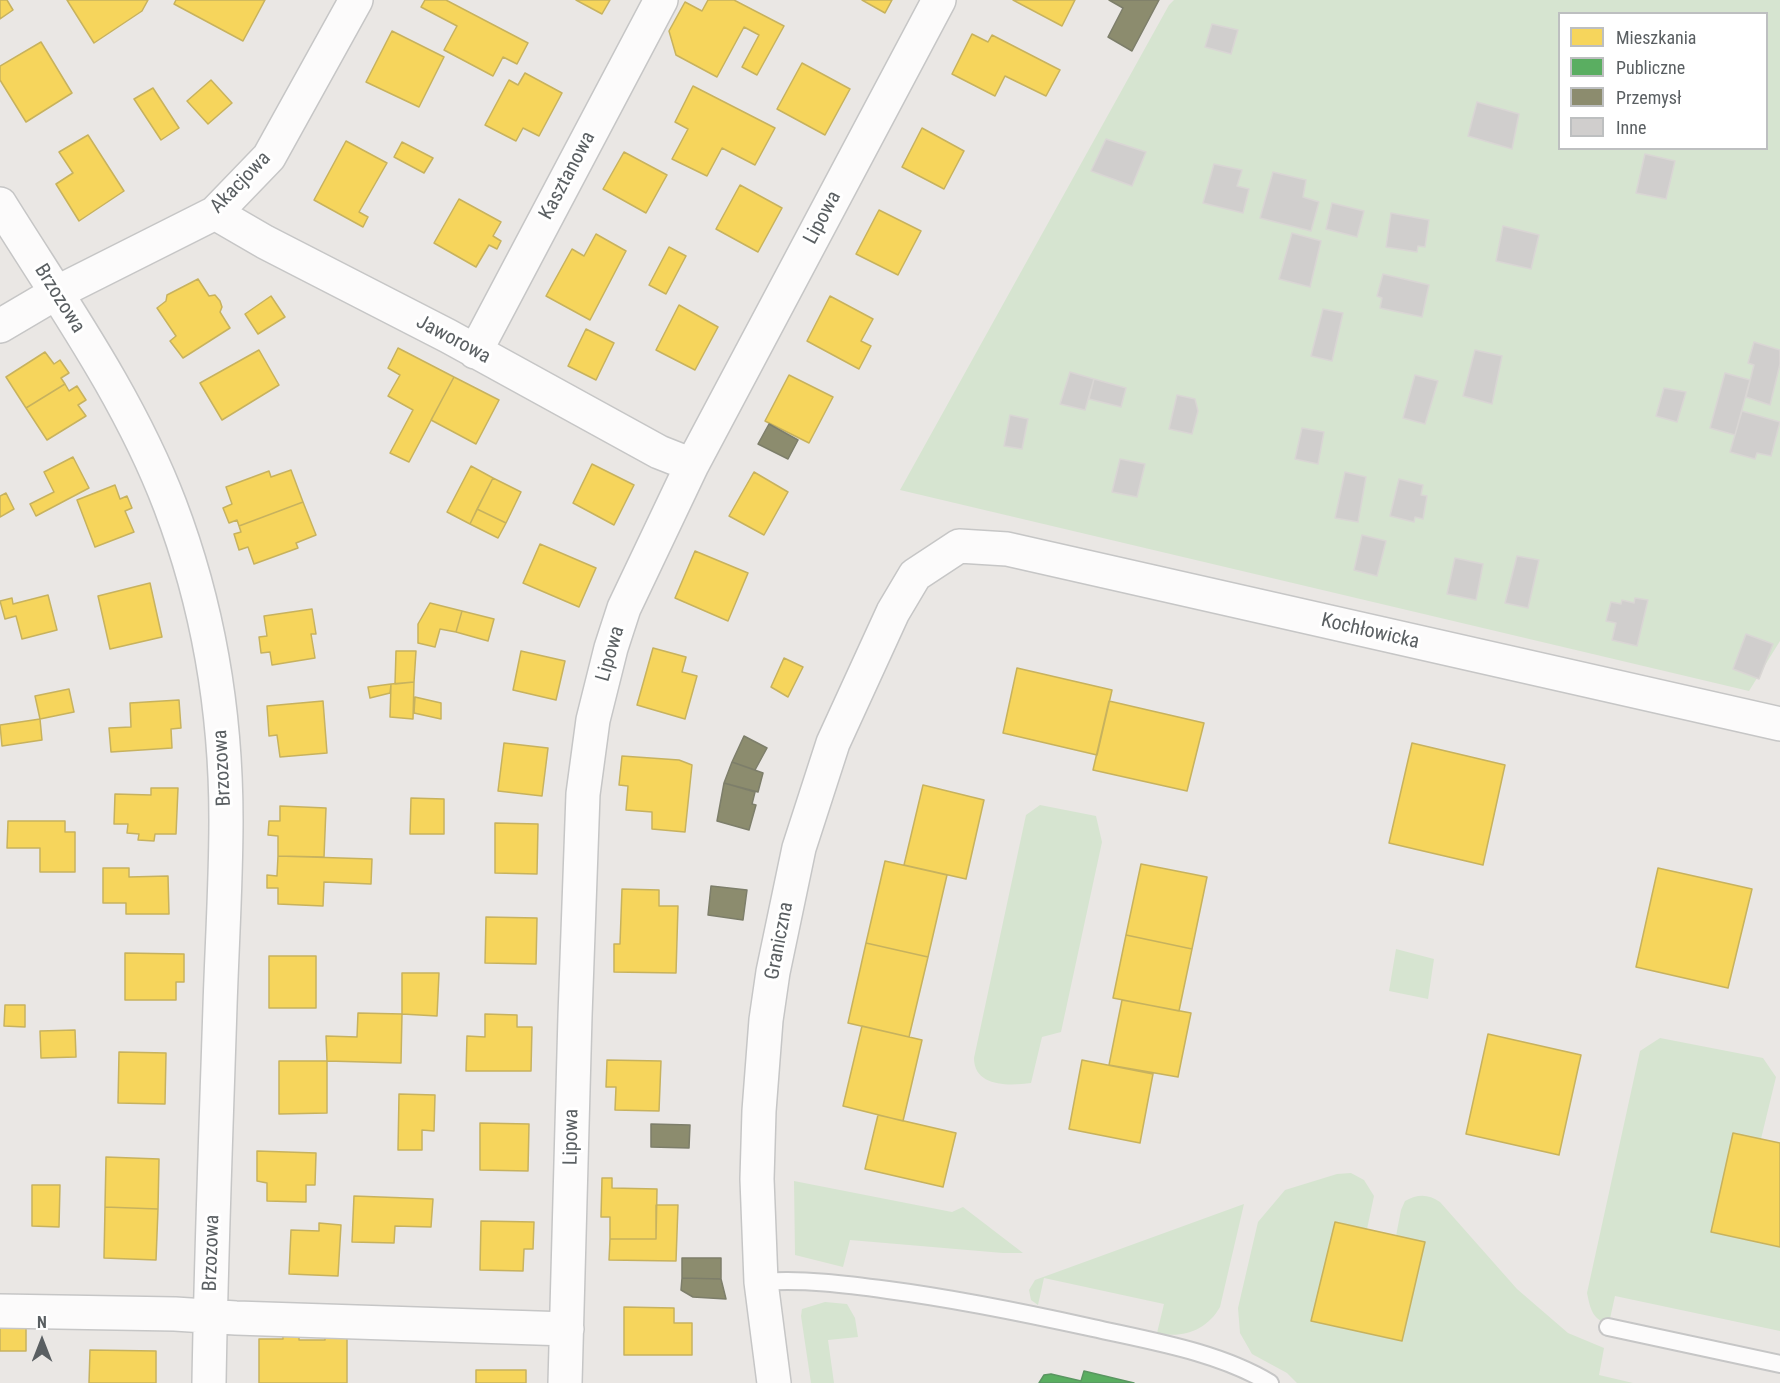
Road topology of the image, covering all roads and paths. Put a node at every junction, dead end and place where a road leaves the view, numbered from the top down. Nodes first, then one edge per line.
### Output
1 (356, 0) edge
2 (661, 0) edge
3 (939, 0) edge
4 (0, 204) edge
5 (214, 213) junction
6 (56, 293) junction
7 (0, 326) edge
8 (475, 352) junction
9 (692, 465) junction
10 (959, 546) joint
11 (1780, 724) edge
12 (761, 1282) junction
13 (0, 1311) edge
14 (210, 1315) junction
15 (1608, 1327) dead end
16 (567, 1329) junction
17 (1780, 1364) edge
18 (209, 1383) edge
19 (565, 1383) edge
20 (774, 1383) edge
21 (1270, 1383) edge

1 - 5 street, Akacjowa
2 - 8 street, Kasztanowa
3 - 9 street, Lipowa
4 - 6 street, Brzozowa
5 - 6 street, Akacjowa
5 - 8 street, Jaworowa
6 - 7 street
6 - 14 street, Brzozowa
8 - 9 street, Jaworowa
9 - 16 street, Lipowa
10 - 11 street, Kochłowicka
10 - 12 street, Graniczna
12 - 20 street, Graniczna
12 - 21 lane
13 - 14 street
14 - 16 street
14 - 18 street, Brzozowa
15 - 17 lane
16 - 19 street, Lipowa

